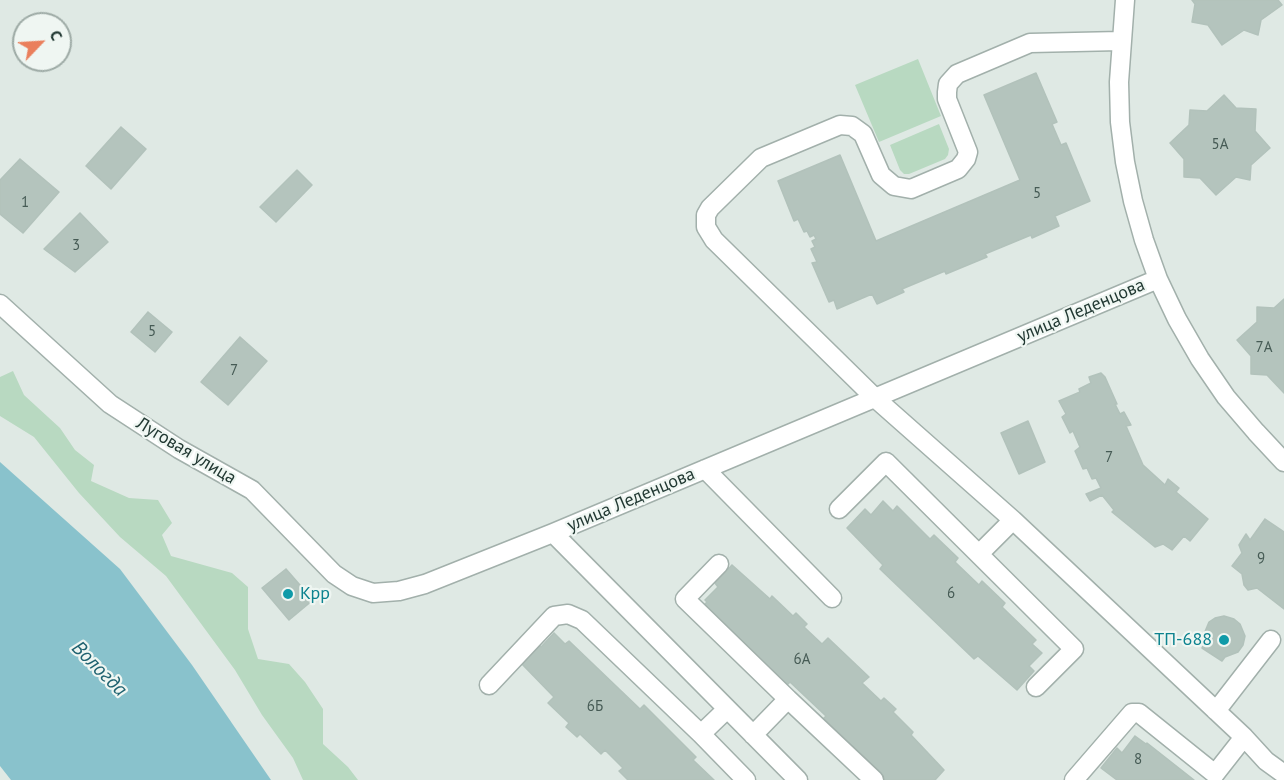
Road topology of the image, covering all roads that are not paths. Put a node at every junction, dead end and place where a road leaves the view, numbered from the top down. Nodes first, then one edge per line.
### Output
1 (1125, 0) edge
2 (1120, 41) junction
3 (1158, 279) junction
4 (0, 304) edge
5 (875, 398) junction
6 (1284, 462) edge
7 (705, 469) junction
8 (839, 509) dead end
9 (1014, 520) junction
10 (553, 533) junction
11 (979, 554) junction
12 (719, 564) dead end
13 (373, 593) joint
14 (832, 598) dead end
15 (1271, 640) dead end
16 (489, 685) dead end
17 (1036, 687) dead end
18 (788, 699) junction
19 (727, 710) junction
20 (1216, 711) junction
21 (701, 734) junction
22 (753, 735) junction
23 (1244, 738) junction
24 (1284, 774) edge
25 (1219, 777) edge
26 (746, 780) edge
27 (798, 780) edge
28 (874, 780) edge
29 (1074, 780) edge

1 - 2 street, улица Леденцова
2 - 3 street, улица Леденцова
2 - 5 street
3 - 5 street, улица Леденцова
3 - 6 street
4 - 13 street, Луговая улица
5 - 7 street, улица Леденцова
5 - 9 street
7 - 10 street, улица Леденцова
7 - 14 street
8 - 11 street
9 - 11 street
9 - 20 street
10 - 13 street, улица Леденцова
10 - 19 street, улица Леденцова
11 - 17 street
12 - 18 street
15 - 20 street
16 - 21 street
18 - 22 street
18 - 28 street
19 - 21 street
19 - 22 street, улица Леденцова
20 - 23 street
21 - 26 street
22 - 27 street, улица Леденцова
23 - 24 street
23 - 25 street
25 - 29 street

